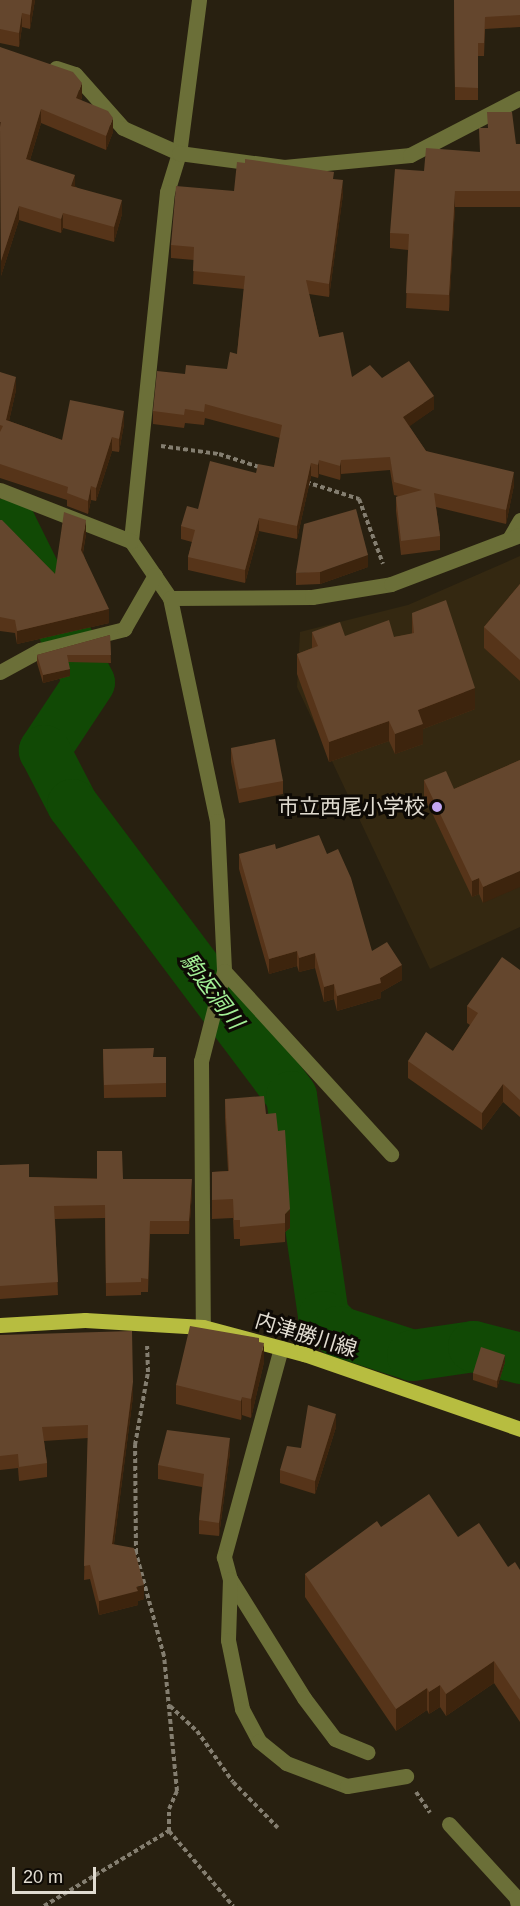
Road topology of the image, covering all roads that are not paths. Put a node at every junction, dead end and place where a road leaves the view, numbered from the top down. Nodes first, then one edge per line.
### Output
1 (195, 3) edge
2 (43, 64) edge
3 (520, 98) edge
4 (179, 153) junction
5 (0, 490) edge
6 (520, 520) edge
7 (514, 537) edge
8 (131, 541) junction
9 (154, 575) junction
10 (170, 598) junction
11 (0, 672) edge
12 (224, 971) junction
13 (391, 1154) dead end
14 (0, 1325) edge
15 (203, 1328) junction
16 (281, 1348) junction
17 (520, 1429) edge
18 (230, 1579) junction
19 (368, 1752) dead end
20 (406, 1776) road end
21 (449, 1824) road end
22 (518, 1906) edge

1 - 4 street
2 - 4 street
3 - 4 street
4 - 8 street
5 - 8 street
6 - 7 street
7 - 10 street
8 - 9 street
9 - 10 street
9 - 11 street
10 - 12 street
12 - 13 street
12 - 15 street
14 - 15 main road, 内津勝川線
15 - 16 main road, 内津勝川線
16 - 17 main road, 内津勝川線
16 - 18 street
18 - 19 street
18 - 20 street
21 - 22 street

